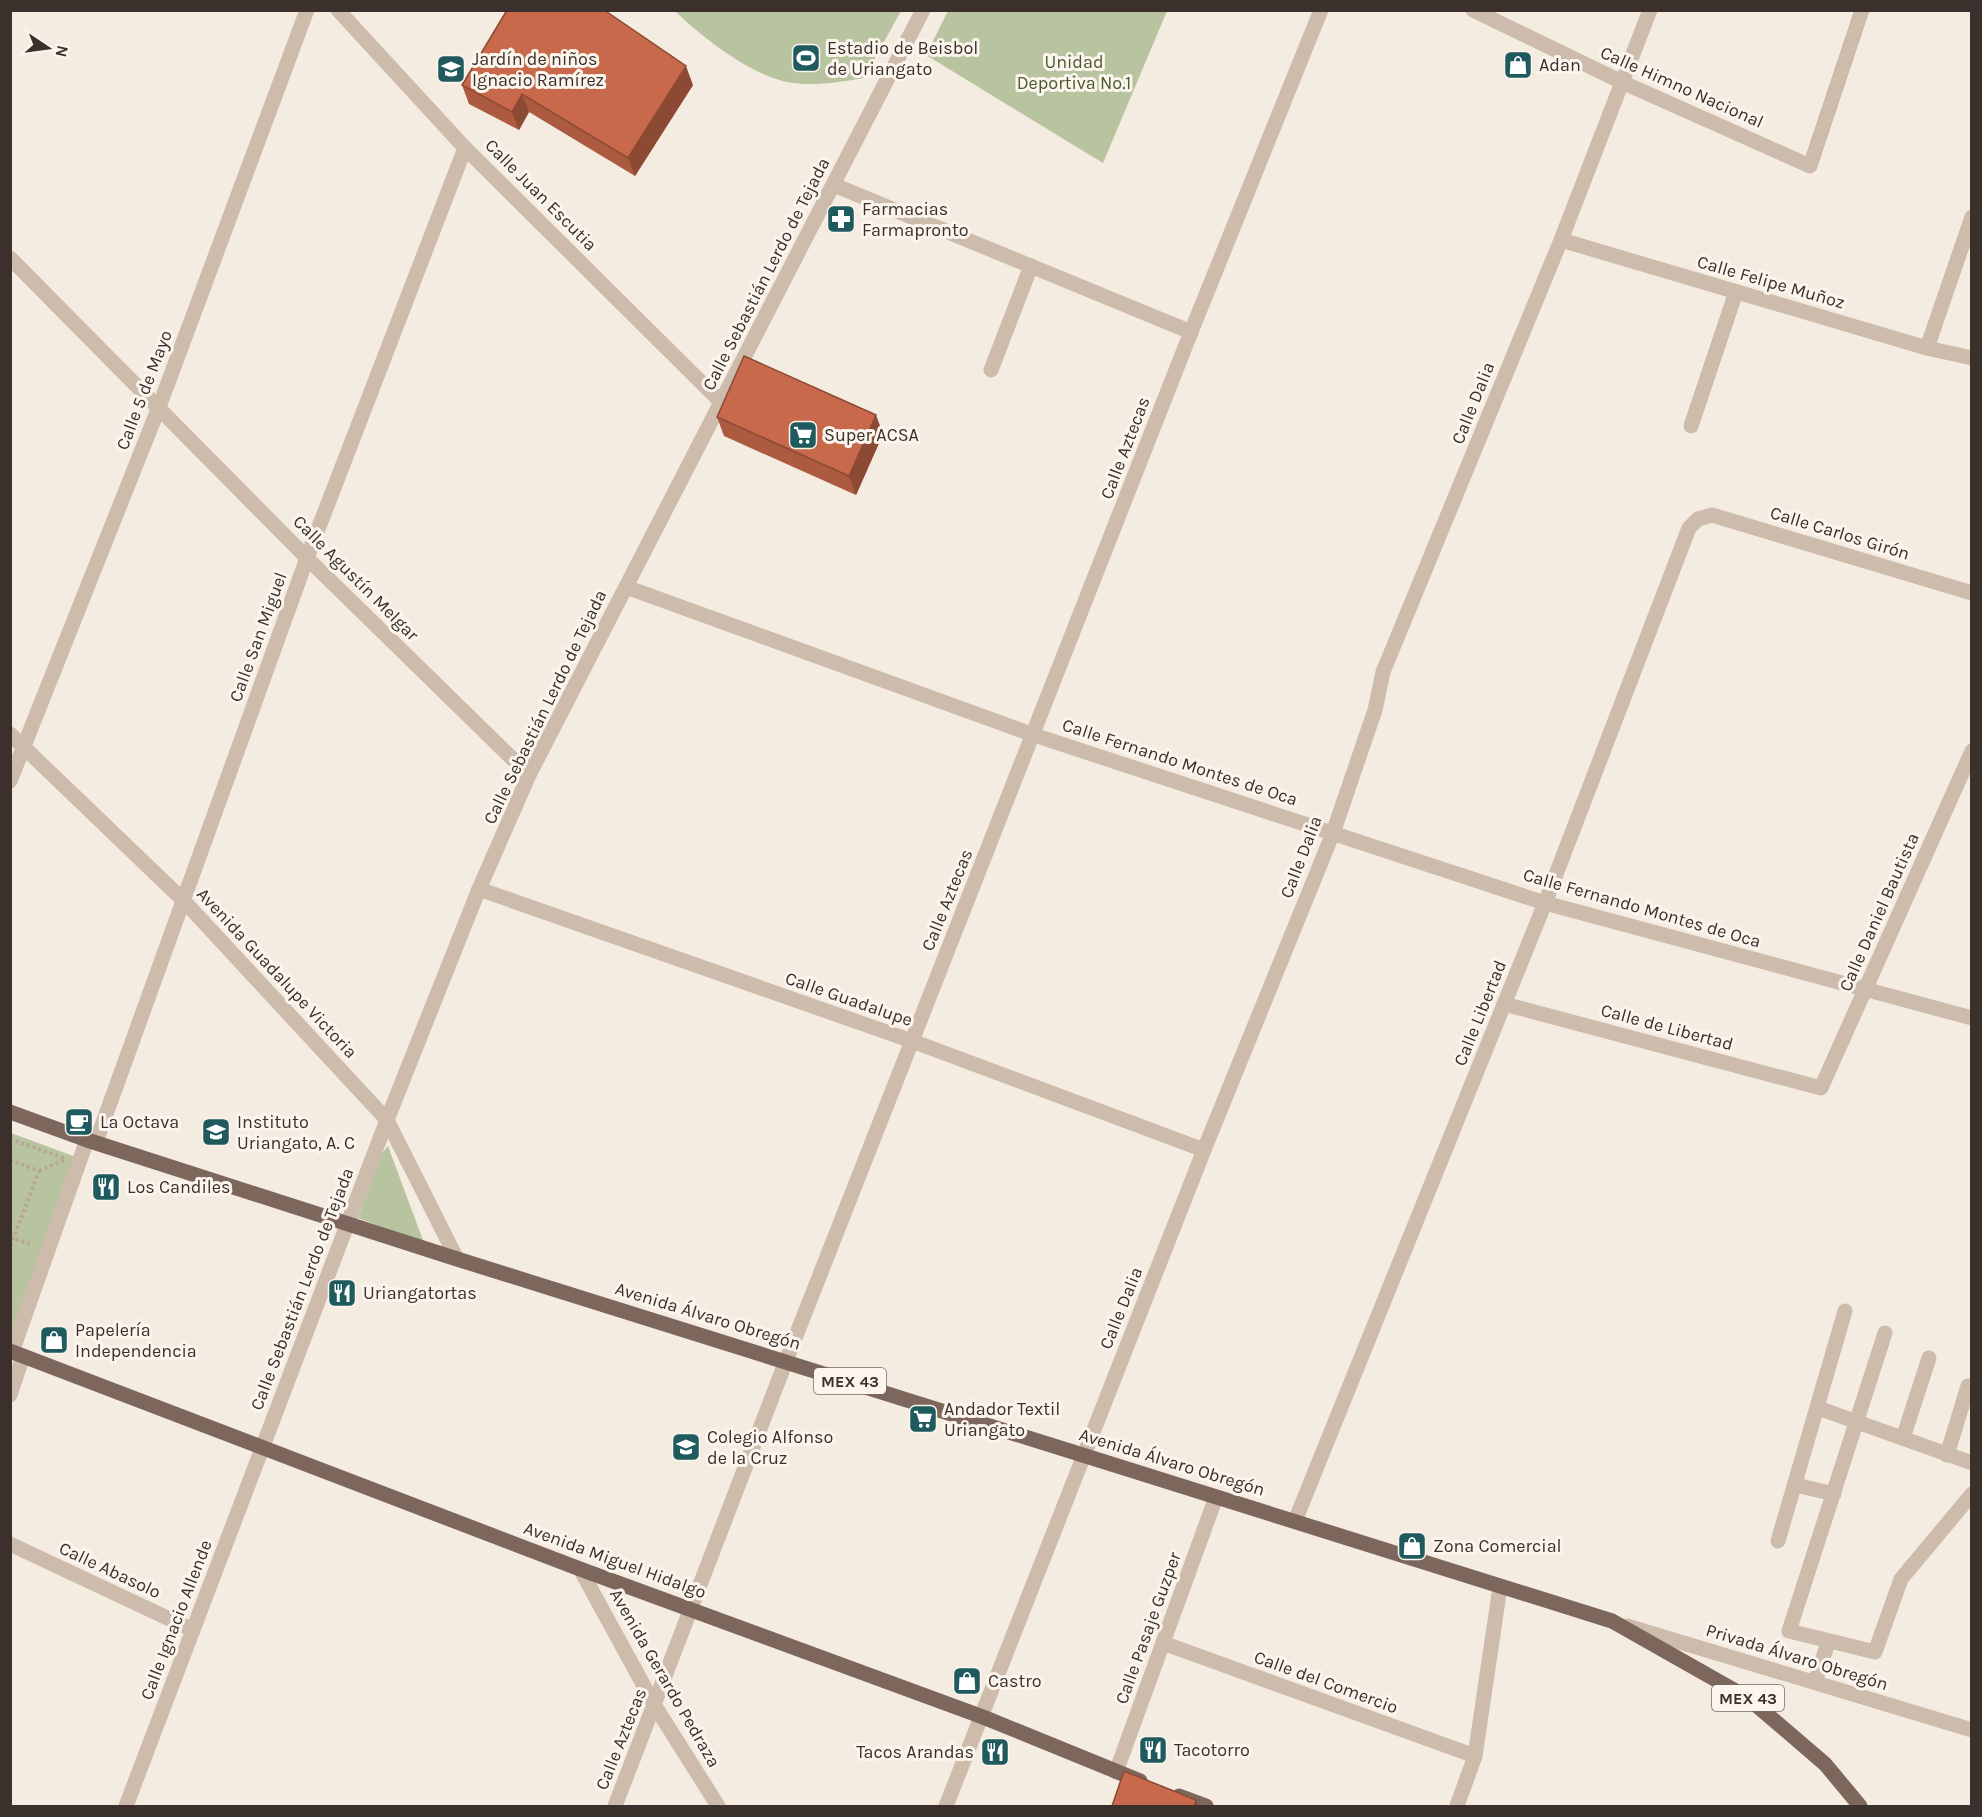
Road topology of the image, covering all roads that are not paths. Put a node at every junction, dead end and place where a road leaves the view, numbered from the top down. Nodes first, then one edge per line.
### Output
1 (307, 10) edge
2 (338, 10) edge
3 (923, 10) edge
4 (1321, 10) edge
5 (1473, 10) edge
6 (1650, 10) edge
7 (1862, 10) edge
8 (1624, 83) junction
9 (465, 148) junction
10 (834, 185) junction
11 (1971, 217) edge
12 (1561, 240) junction
13 (10, 258) edge
14 (1031, 266) junction
15 (1736, 292) junction
16 (1191, 332) junction
17 (1927, 348) junction
18 (1971, 358) edge
19 (991, 370) dead end
20 (722, 403) junction
21 (159, 407) junction
22 (1691, 426) dead end
23 (1698, 519) joint
24 (307, 558) junction
25 (626, 587) junction
26 (1971, 593) edge
27 (10, 734) edge
28 (1034, 735) junction
29 (24, 748) junction
30 (1971, 751) edge
31 (529, 775) junction
32 (10, 781) edge
33 (1332, 833) junction
34 (479, 890) junction
35 (183, 900) junction
36 (1545, 903) junction
37 (1866, 990) junction
38 (1504, 1004) junction
39 (1971, 1018) edge
40 (912, 1041) junction
41 (1821, 1088) joint
42 (10, 1112) edge
43 (387, 1120) junction
44 (92, 1141) junction
45 (1204, 1150) junction
46 (348, 1223) junction
47 (457, 1259) junction
48 (1845, 1311) dead end
49 (1885, 1333) dead end
50 (15, 1353) edge
51 (1929, 1358) dead end
52 (786, 1361) junction
53 (1968, 1386) dead end
54 (10, 1395) edge
55 (1818, 1408) junction
56 (1857, 1422) junction
57 (1903, 1438) junction
58 (263, 1448) junction
59 (1083, 1455) junction
60 (1947, 1455) junction
61 (1971, 1463) edge
62 (1796, 1485) junction
63 (1834, 1494) junction
64 (1971, 1494) edge
65 (1216, 1497) junction
66 (1295, 1521) junction
67 (1778, 1541) dead end
68 (10, 1544) edge
69 (580, 1569) junction
70 (1500, 1587) junction
71 (692, 1609) junction
72 (1612, 1622) junction
73 (193, 1630) junction
74 (1163, 1643) junction
75 (1828, 1643) junction
76 (1815, 1682) junction
77 (655, 1706) junction
78 (983, 1717) junction
79 (1971, 1730) edge
80 (1475, 1756) junction
81 (1116, 1772) junction
82 (126, 1806) edge
83 (615, 1806) edge
84 (718, 1806) edge
85 (946, 1806) edge
86 (1206, 1806) edge
87 (1457, 1806) edge
88 (1860, 1806) edge

1 - 21 street, Calle 5 de Mayo
2 - 9 street, Calle Juan Escutia
3 - 10 street, Calle Sebastián Lerdo de Tejada
4 - 16 street, Calle Aztecas
5 - 8 street, Calle Himno Nacional
6 - 8 street, Calle Dalia
7 - 8 street, Calle Himno Nacional
8 - 12 street, Calle Dalia
9 - 20 street, Calle Juan Escutia
9 - 24 street, Calle San Miguel
10 - 14 street
10 - 20 street, Calle Sebastián Lerdo de Tejada
11 - 17 street
12 - 15 street, Calle Felipe Muñoz
12 - 33 street, Calle Dalia
13 - 21 street, Calle Agustín Melgar
14 - 16 street
14 - 19 street
15 - 17 street, Calle Felipe Muñoz
15 - 22 street
16 - 28 street, Calle Aztecas
17 - 18 street, Calle Felipe Muñoz
20 - 25 street, Calle Sebastián Lerdo de Tejada
21 - 24 street, Calle Agustín Melgar
21 - 29 street, Calle 5 de Mayo
23 - 26 street, Calle Carlos Girón
23 - 36 street, Calle Libertad
24 - 31 street, Calle Agustín Melgar
24 - 35 street, Calle San Miguel
25 - 28 street, Calle Fernando Montes de Oca
25 - 31 street, Calle Sebastián Lerdo de Tejada
27 - 29 street, Avenida Guadalupe Victoria
28 - 33 street, Calle Fernando Montes de Oca
28 - 40 street, Calle Aztecas
29 - 32 street, Calle 5 de Mayo
29 - 35 street, Avenida Guadalupe Victoria
30 - 37 street, Calle Daniel Bautista
31 - 34 street, Calle Sebastián Lerdo de Tejada
33 - 36 street, Calle Fernando Montes de Oca
33 - 45 street, Calle Dalia
34 - 40 street, Calle Guadalupe
34 - 43 street, Calle Sebastián Lerdo de Tejada
35 - 43 street, Avenida Guadalupe Victoria
35 - 44 street, Calle San Miguel
36 - 37 street, Calle Fernando Montes de Oca
36 - 38 street, Calle Libertad
37 - 39 street, Calle Fernando Montes de Oca
37 - 41 street, Calle Daniel Bautista
38 - 41 street, Calle de Libertad
38 - 66 street, Calle Libertad
40 - 45 street, Calle Guadalupe
40 - 52 street, Calle Aztecas
42 - 44 main road, Avenida Álvaro Obregón / MEX 43
43 - 46 street, Calle Sebastián Lerdo de Tejada
43 - 47 street, Avenida Guadalupe Victoria
44 - 46 main road, Avenida Álvaro Obregón / MEX 43
44 - 50 street, Calle San Miguel
45 - 59 street, Calle Dalia
46 - 47 main road, Avenida Álvaro Obregón / MEX 43
46 - 58 street, Calle Sebastián Lerdo de Tejada
47 - 52 main road, Avenida Álvaro Obregón / MEX 43
48 - 55 street
49 - 56 street
50 - 54 street, Calle San Miguel
50 - 58 main road, Avenida Miguel Hidalgo
51 - 57 street
52 - 59 main road, Avenida Álvaro Obregón / MEX 43
52 - 71 street, Calle Aztecas
53 - 60 street
55 - 56 street
55 - 62 street
56 - 57 street
56 - 63 street
57 - 60 street
58 - 69 main road, Avenida Miguel Hidalgo
58 - 73 street, Calle Ignacio Allende
59 - 65 main road, Avenida Álvaro Obregón / MEX 43
59 - 78 street, Calle Dalia
60 - 61 street
62 - 63 street
62 - 67 street
63 - 75 street
64 - 75 street
65 - 66 main road, Avenida Álvaro Obregón / MEX 43
65 - 74 street, Calle Pasaje Guzper
66 - 70 main road, Avenida Álvaro Obregón / MEX 43
68 - 73 street, Calle Abasolo
69 - 71 main road, Avenida Miguel Hidalgo
69 - 77 street, Avenida Gerardo Pedraza
70 - 72 main road, Avenida Álvaro Obregón / MEX 43
70 - 80 street
71 - 77 street, Calle Aztecas
71 - 78 main road, Avenida Miguel Hidalgo
72 - 76 street, Privada Álvaro Obregón
72 - 88 main road, Avenida Álvaro Obregón / MEX 43
73 - 82 street, Calle Ignacio Allende
74 - 80 street, Calle del Comercio
74 - 81 street, Calle Pasaje Guzper
75 - 76 street
76 - 79 street, Privada Álvaro Obregón
77 - 83 street, Calle Aztecas
77 - 84 street, Avenida Gerardo Pedraza
78 - 81 main road, Avenida Miguel Hidalgo
78 - 85 street, Calle Dalia
80 - 87 street
81 - 86 main road, Avenida Miguel Hidalgo

